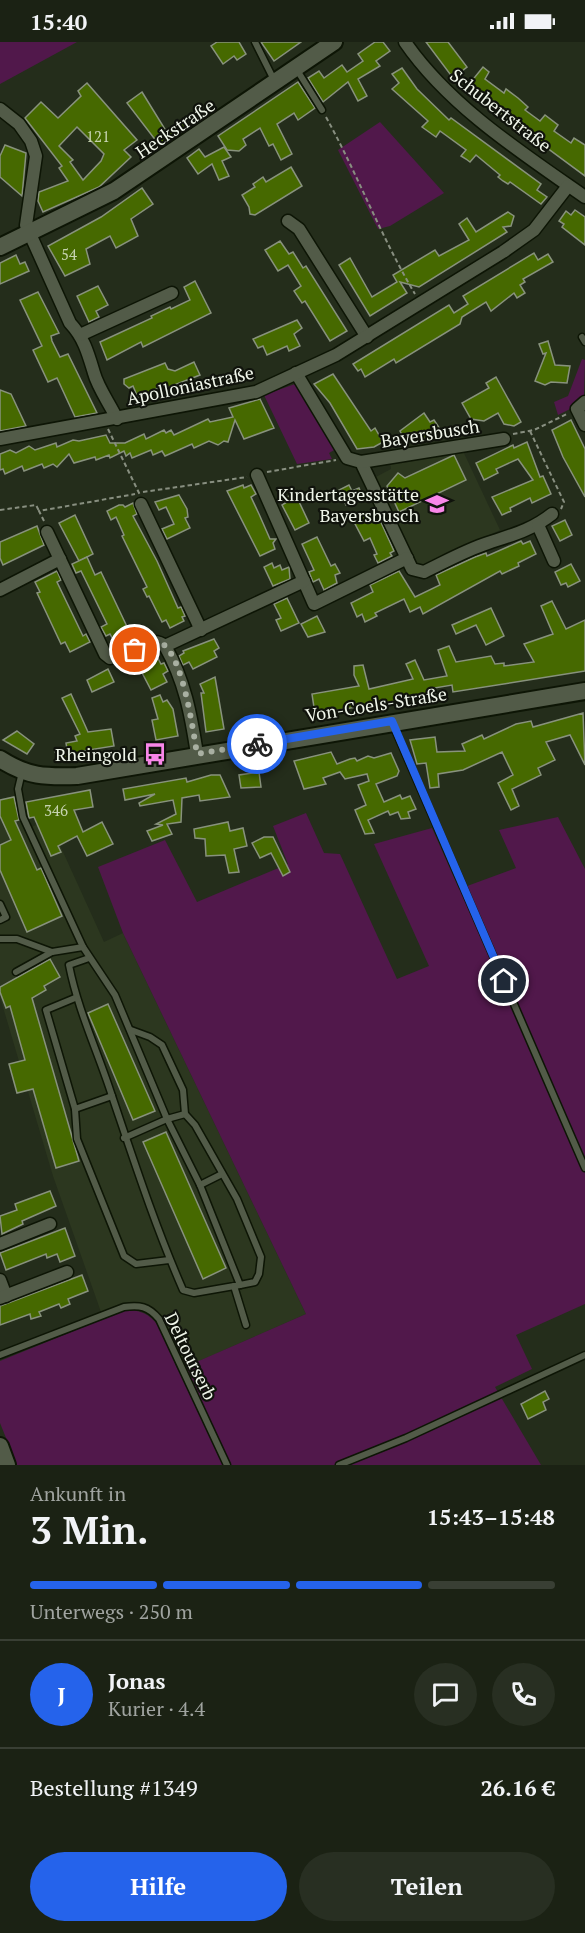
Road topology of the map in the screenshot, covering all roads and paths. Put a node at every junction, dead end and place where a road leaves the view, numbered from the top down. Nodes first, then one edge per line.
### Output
1 (255, 42) edge
2 (334, 42) edge
3 (405, 42) edge
4 (296, 69) junction
5 (275, 82) junction
6 (0, 109) edge
7 (322, 110) joint
8 (568, 186) junction
9 (585, 197) edge
10 (288, 221) dead end
11 (29, 233) junction
12 (0, 247) edge
13 (172, 293) dead end
14 (421, 304) junction
15 (80, 334) junction
16 (367, 337) junction
17 (297, 374) junction
18 (581, 406) edge
19 (111, 420) junction
20 (585, 425) edge
21 (530, 431) junction
22 (0, 439) edge
23 (504, 440) joint
24 (347, 458) junction
25 (361, 462) junction
26 (257, 476) junction
27 (140, 498) junction
28 (0, 510) edge
29 (39, 511) junction
30 (552, 514) joint
31 (538, 525) junction
32 (47, 532) joint
33 (407, 558) junction
34 (60, 559) junction
35 (554, 561) dead end
36 (304, 581) junction
37 (0, 590) edge
38 (201, 630) junction
39 (165, 646) junction
40 (585, 691) edge
41 (392, 721) junction
42 (197, 754) junction
43 (0, 759) edge
44 (22, 772) junction
45 (0, 904) edge
46 (0, 920) edge
47 (0, 939) edge
48 (83, 947) junction
49 (52, 952) junction
50 (89, 958) junction
51 (16, 972) dead end
52 (75, 998) junction
53 (131, 1030) junction
54 (112, 1096) junction
55 (75, 1109) junction
56 (185, 1114) junction
57 (167, 1119) junction
58 (124, 1138) junction
59 (585, 1168) edge
60 (222, 1174) junction
61 (200, 1185) junction
62 (50, 1224) dead end
63 (0, 1244) edge
64 (170, 1260) junction
65 (67, 1272) dead end
66 (0, 1280) edge
67 (237, 1286) junction
68 (3, 1297) edge
69 (246, 1324) dead end
70 (0, 1355) edge
71 (585, 1355) edge
72 (0, 1446) edge
73 (7, 1465) edge
74 (226, 1465) edge
75 (339, 1465) edge

1 - 5 lane
2 - 4 main road, Heckstraße
3 - 8 street, Schubertstraße
4 - 5 main road, Heckstraße
4 - 7 lane
5 - 11 main road, Heckstraße
6 - 11 street
7 - 14 path
8 - 9 street, Schubertstraße
8 - 14 street, Apolloniastraße
10 - 16 street
11 - 12 main road, Heckstraße
11 - 15 street, Apolloniastraße
13 - 15 street
14 - 16 street, Apolloniastraße
15 - 19 street, Apolloniastraße
16 - 17 street, Apolloniastraße
17 - 19 street, Apolloniastraße
17 - 24 street
18 - 20 street
18 - 21 path
19 - 22 street, Apolloniastraße
19 - 27 path
21 - 23 path
21 - 30 path
23 - 25 street, Bayersbusch
24 - 25 street
24 - 26 path
25 - 33 street
26 - 27 path
26 - 36 street
27 - 29 path
27 - 38 street
28 - 29 path
29 - 32 path
30 - 31 street
31 - 33 street
31 - 35 street
32 - 34 street
33 - 36 street
34 - 37 street
34 - 39 street
36 - 38 street
38 - 39 street
39 - 42 street
40 - 41 main road, Von-Coels-Straße
41 - 42 main road, Von-Coels-Straße
41 - 59 lane
42 - 44 main road, Von-Coels-Straße
43 - 44 main road, Von-Coels-Straße
44 - 48 lane
45 - 46 lane
47 - 49 lane
48 - 49 lane
48 - 50 lane
49 - 51 lane
50 - 52 lane
50 - 53 lane
52 - 54 lane
52 - 55 lane
53 - 56 lane
53 - 57 lane
54 - 55 lane
54 - 58 lane
55 - 64 lane
56 - 57 lane
56 - 60 lane
57 - 58 lane
57 - 61 lane
58 - 64 lane
60 - 61 lane
60 - 67 lane
61 - 67 lane
62 - 63 street
64 - 67 lane
65 - 68 street
66 - 68 street
67 - 69 lane
70 - 74 lane, Deltourserb
71 - 75 lane
72 - 73 main road

